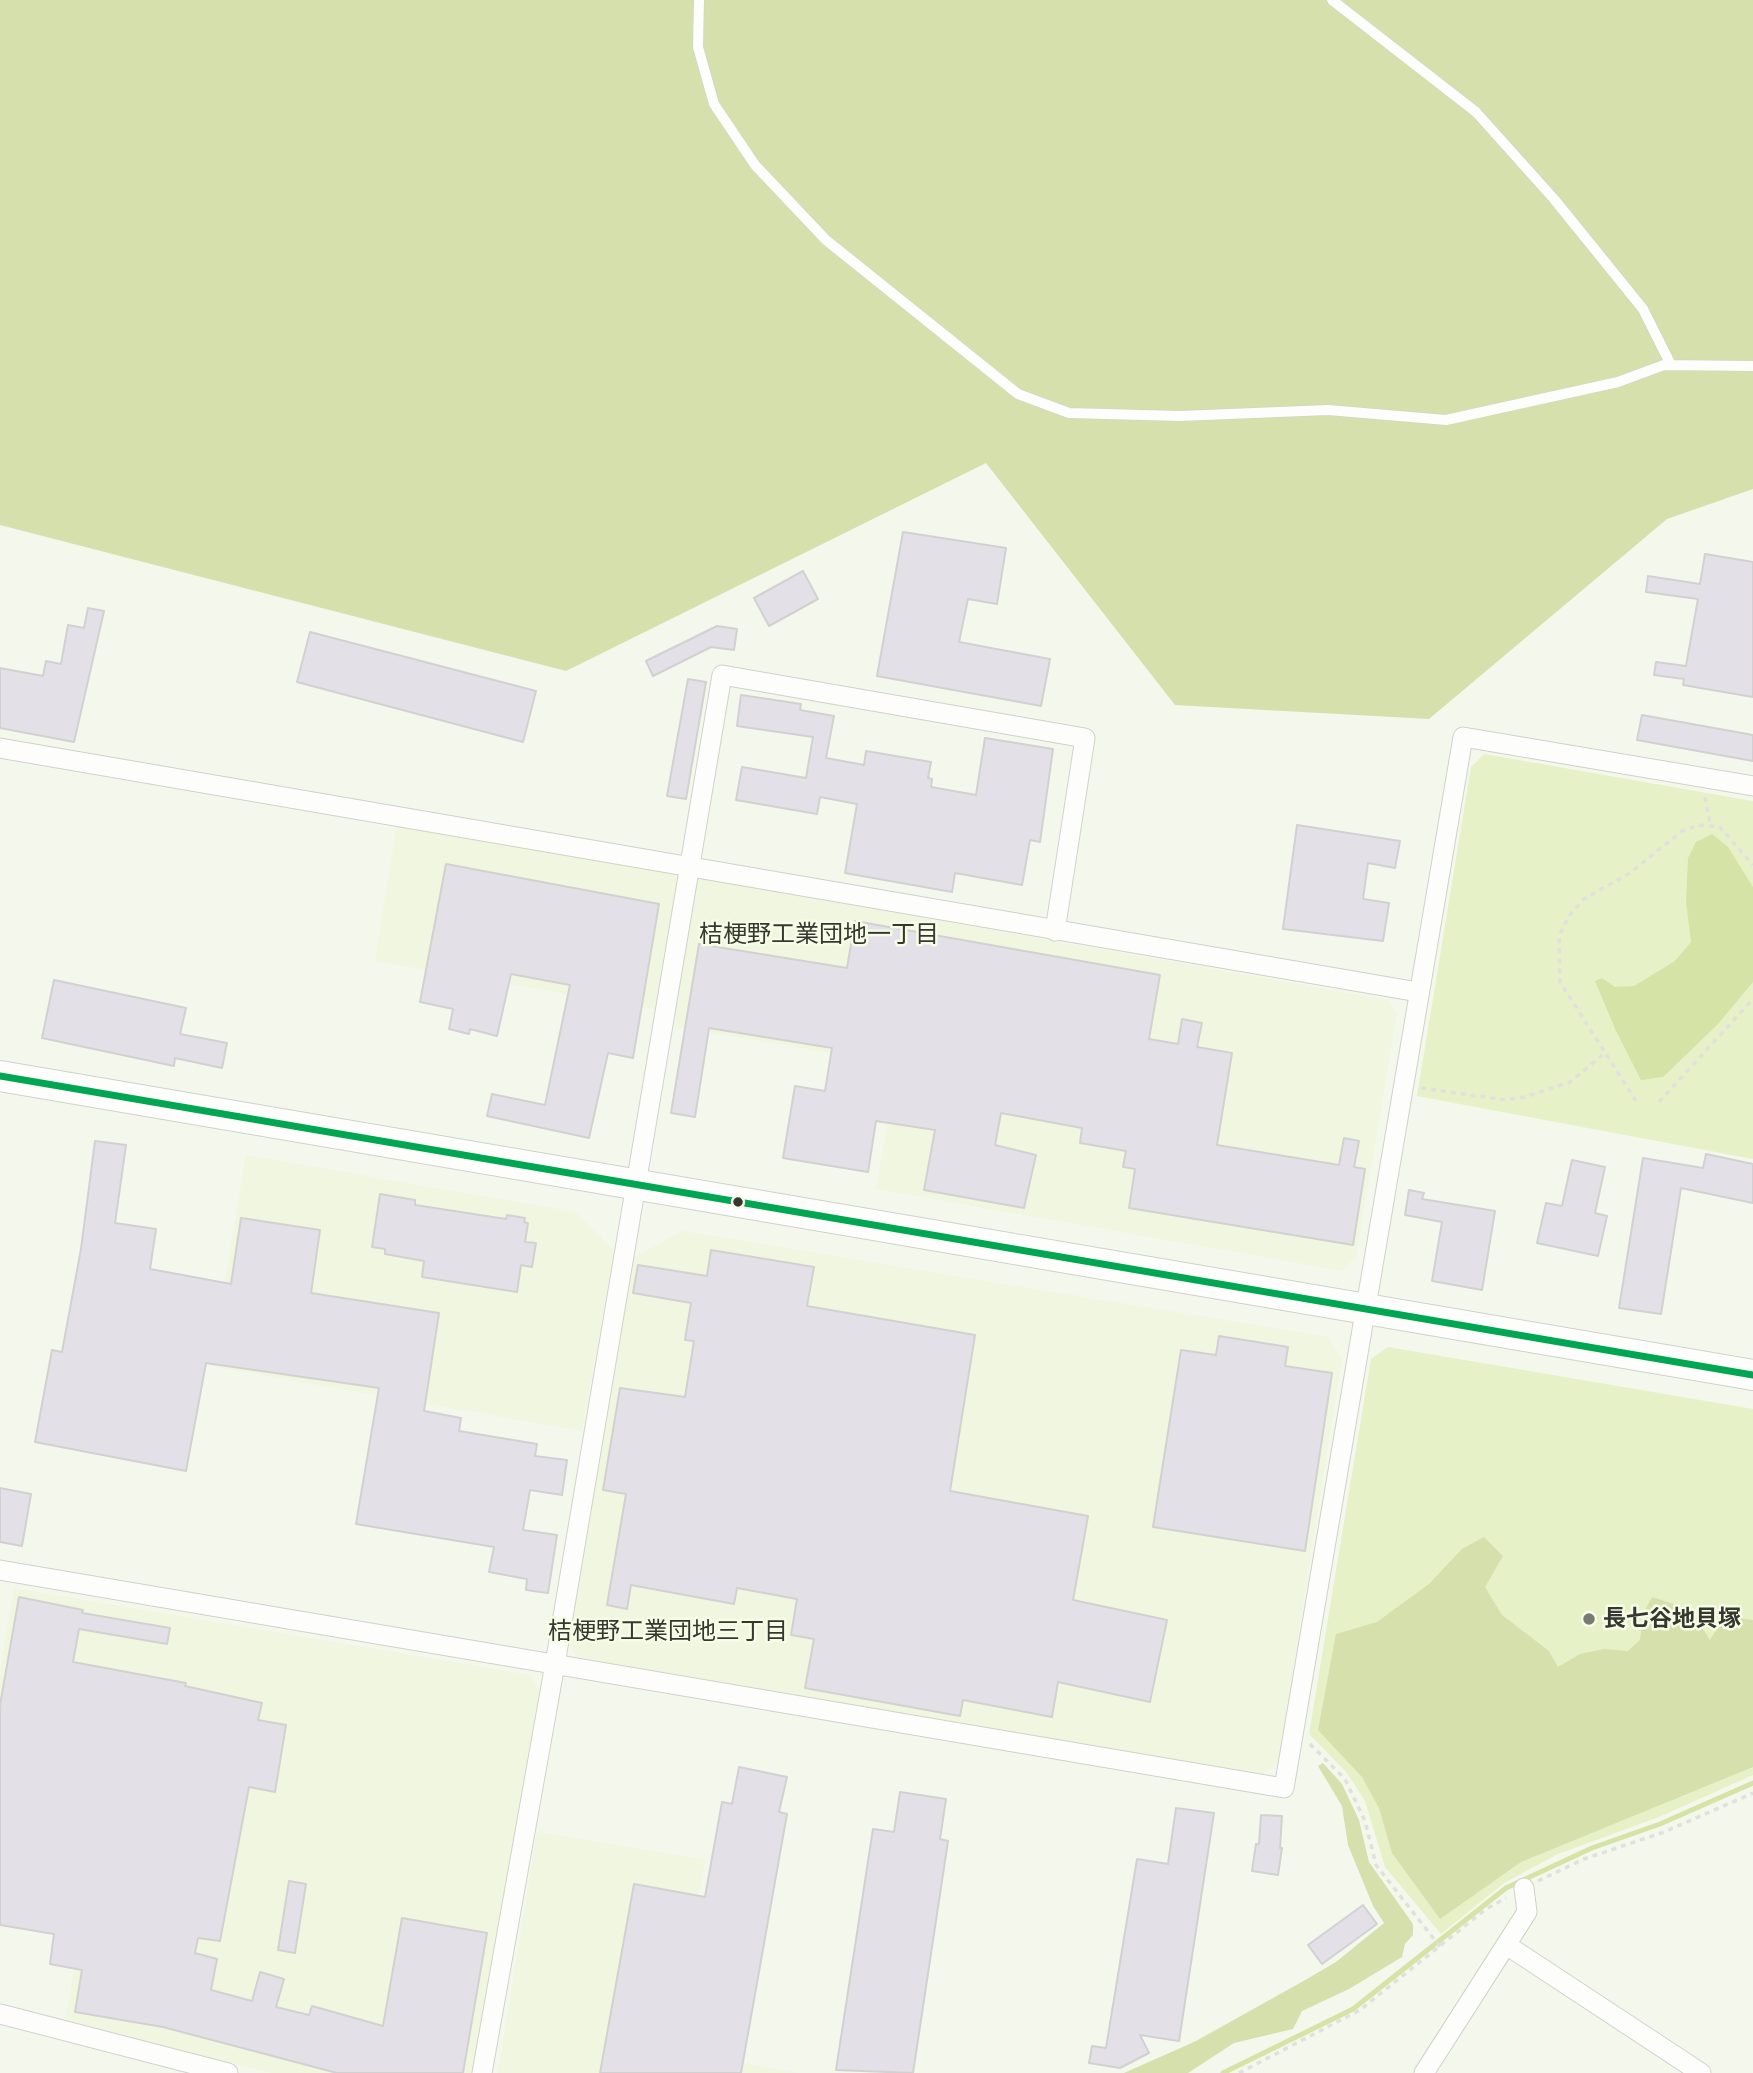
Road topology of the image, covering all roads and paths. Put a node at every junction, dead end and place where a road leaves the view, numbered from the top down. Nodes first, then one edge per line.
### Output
1 (699, 0) edge
2 (1332, 0) edge
3 (1671, 365) junction
4 (1753, 366) edge
5 (0, 748) edge
6 (1703, 778) junction
7 (1753, 786) edge
8 (1710, 824) junction
9 (1753, 865) edge
10 (689, 867) junction
11 (1055, 931) junction
12 (1418, 992) junction
13 (1753, 999) edge
14 (1606, 1052) junction
15 (0, 1076) edge
16 (1402, 1083) junction
17 (1636, 1101) dead end
18 (1658, 1102) dead end
19 (637, 1185) junction
20 (1365, 1308) junction
21 (1753, 1374) edge
22 (0, 1570) edge
23 (555, 1664) junction
24 (1293, 1735) junction
25 (1753, 1793) edge
26 (1524, 1888) junction
27 (1508, 1946) junction
28 (1441, 1948) junction
29 (0, 2014) edge
30 (228, 2073) edge
31 (482, 2073) edge
32 (1239, 2073) edge
33 (1424, 2073) edge
34 (1702, 2073) edge

1 - 3 lane
2 - 3 lane
3 - 4 lane
5 - 10 street
6 - 7 street
6 - 8 path
6 - 12 street
8 - 9 path
8 - 14 path
10 - 11 street
10 - 11 street
10 - 19 street
11 - 12 street
12 - 16 street
13 - 18 path
14 - 16 path
14 - 17 path
15 - 19 main road
16 - 20 street
19 - 20 main road
19 - 23 street
20 - 21 main road
20 - 24 street
22 - 23 street
23 - 24 street
23 - 31 street
24 - 28 path
25 - 26 path
26 - 27 street
26 - 28 path
27 - 33 street
27 - 34 street
28 - 32 path
29 - 30 street

